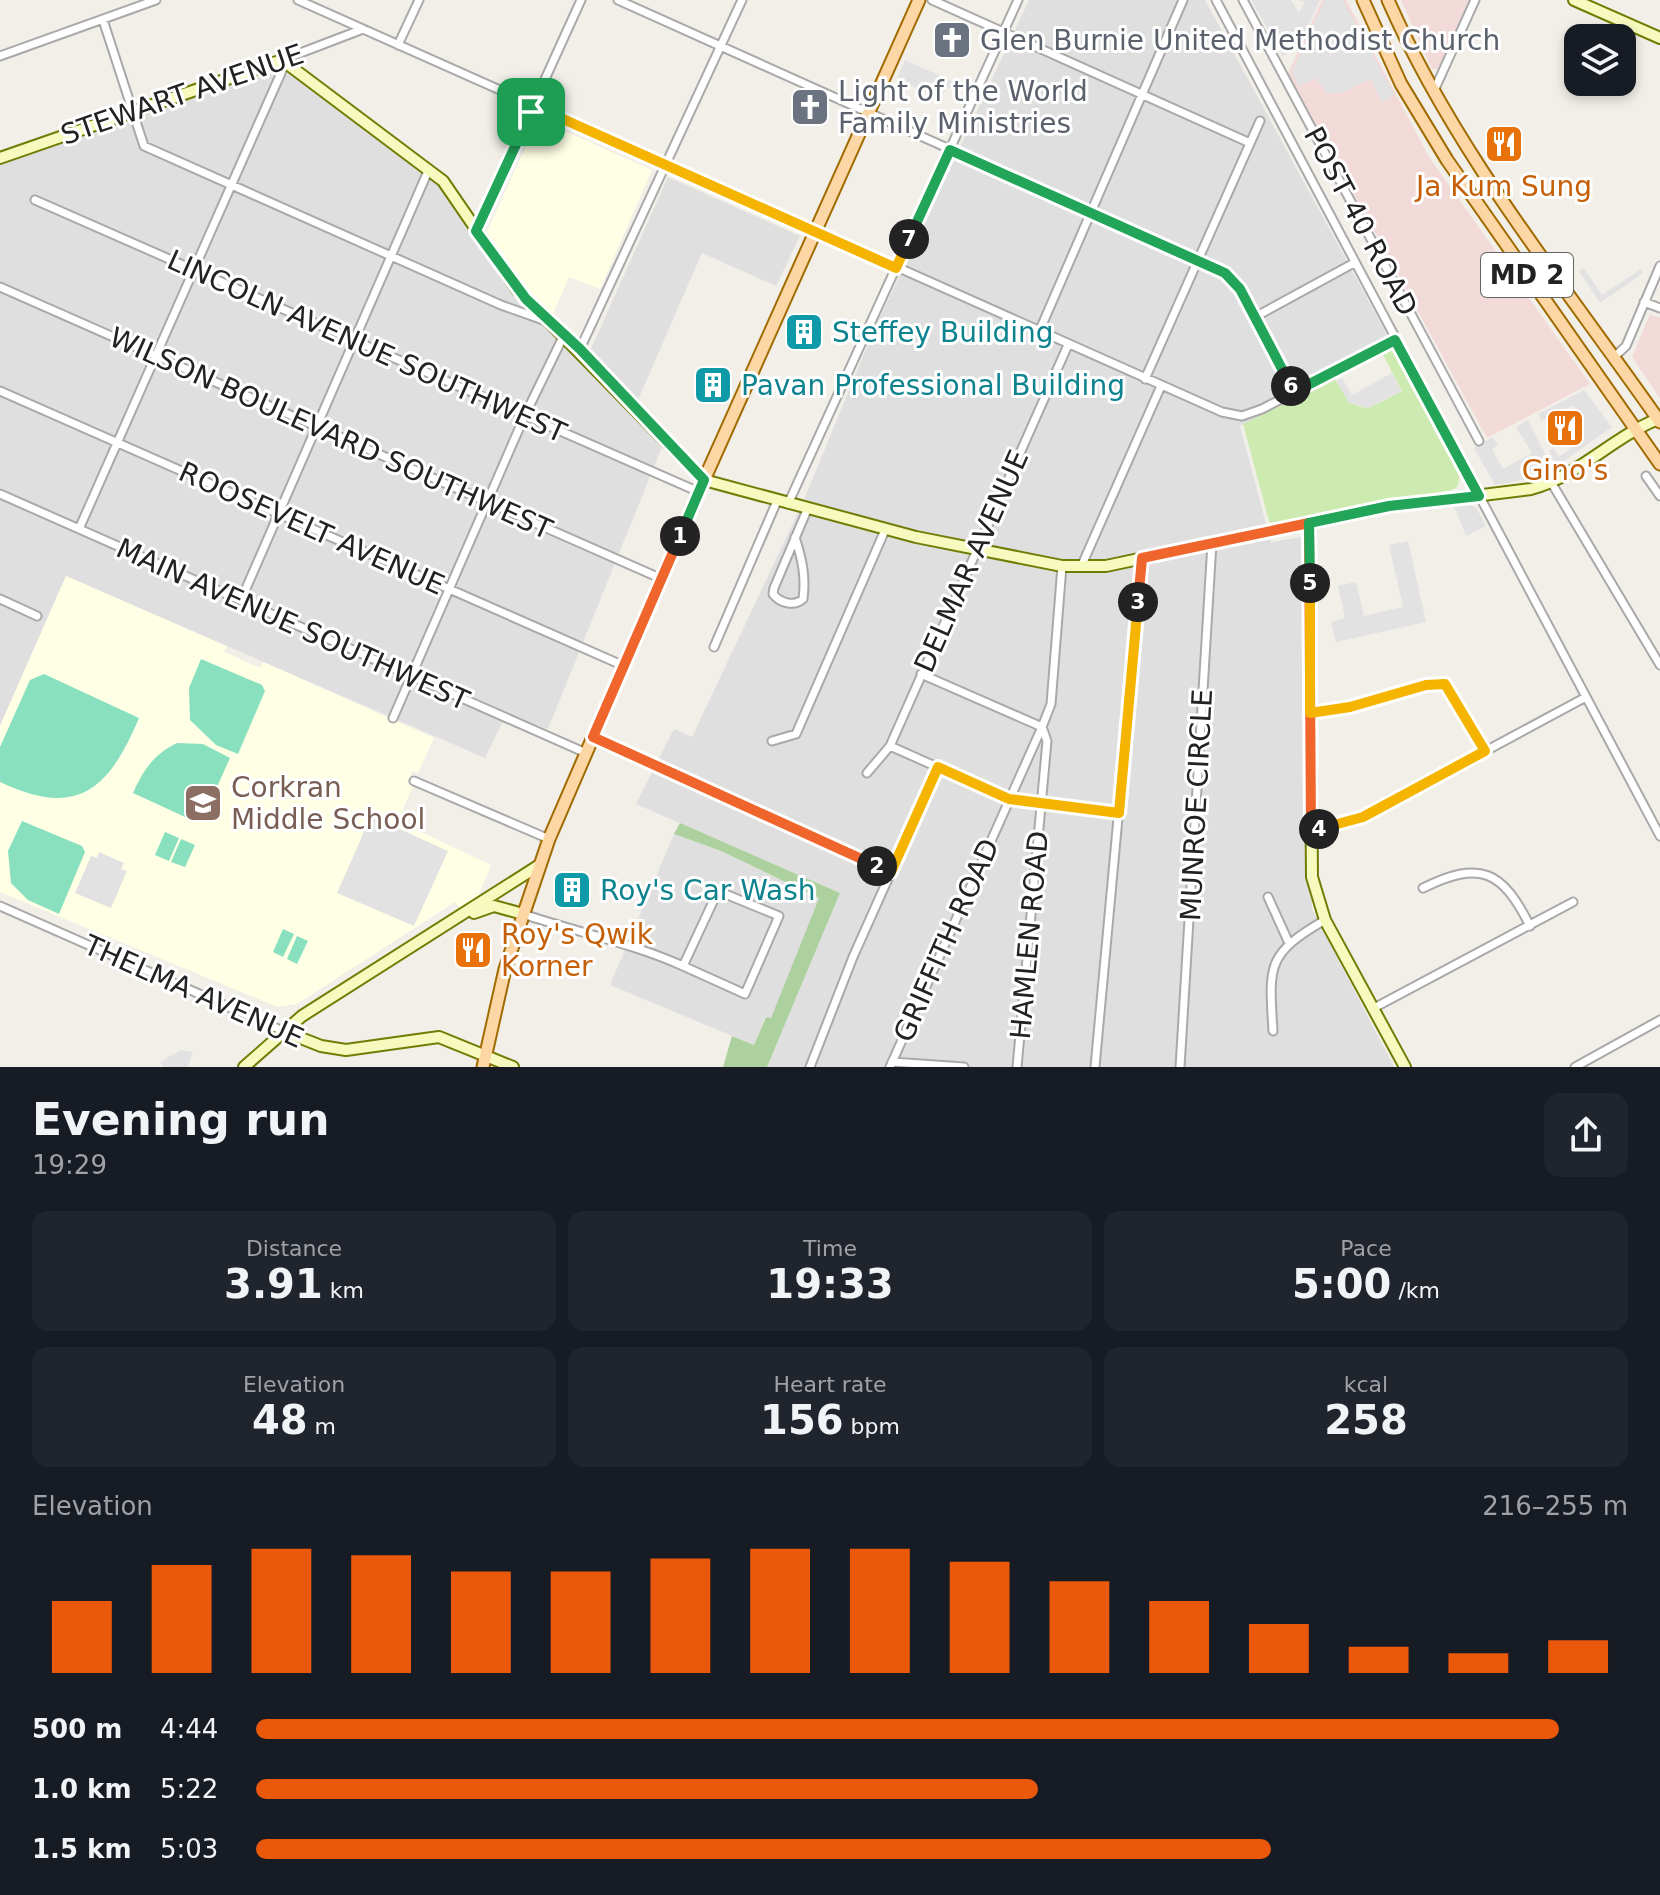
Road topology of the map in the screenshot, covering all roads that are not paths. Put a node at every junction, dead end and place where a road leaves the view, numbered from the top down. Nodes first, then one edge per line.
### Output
1 (156, 0) edge
2 (298, 0) edge
3 (419, 0) edge
4 (581, 0) edge
5 (618, 0) edge
6 (742, 0) edge
7 (919, 0) edge
8 (932, 0) edge
9 (1018, 0) edge
10 (1183, 0) edge
11 (1216, 0) edge
12 (1243, 0) edge
13 (1363, 0) edge
14 (1388, 0) edge
15 (1475, 0) edge
16 (1574, 0) edge
17 (103, 20) junction
18 (363, 29) junction
19 (1003, 32) junction
20 (1660, 38) edge
21 (398, 45) junction
22 (721, 47) junction
23 (0, 56) edge
24 (282, 60) junction
25 (1433, 93) junction
26 (1143, 96) junction
27 (534, 106) junction
28 (133, 112) junction
29 (868, 113) junction
30 (1260, 121) dead end
31 (1250, 143) junction
32 (950, 150) junction
33 (0, 158) edge
34 (665, 165) junction
35 (429, 169) junction
36 (232, 183) junction
37 (35, 200) dead end
38 (1091, 213) junction
39 (476, 231) junction
40 (814, 232) junction
41 (391, 255) junction
42 (1198, 261) junction
43 (1354, 263) junction
44 (1660, 266) edge
45 (896, 268) junction
46 (194, 269) junction
47 (0, 287) edge
48 (1644, 302) junction
49 (1660, 308) edge
50 (1255, 317) junction
51 (548, 321) junction
52 (1039, 332) junction
53 (564, 335) junction
54 (356, 340) junction
55 (1395, 340) junction
56 (1068, 345) junction
57 (580, 349) junction
58 (155, 355) junction
59 (1614, 357) junction
60 (1145, 379) junction
61 (1161, 386) junction
62 (0, 391) edge
63 (1294, 392) junction
64 (525, 415) junction
65 (1659, 421) edge
66 (315, 427) junction
67 (1635, 428) junction
68 (1479, 441) dead end
69 (117, 444) junction
70 (1660, 464) edge
71 (1646, 476) dead end
72 (704, 480) junction
73 (1551, 482) junction
74 (699, 492) junction
75 (0, 494) edge
76 (1479, 496) junction
77 (1660, 496) edge
78 (487, 502) junction
79 (782, 503) junction
80 (807, 510) junction
81 (279, 513) junction
82 (1309, 523) junction
83 (79, 529) junction
84 (885, 530) junction
85 (795, 537) junction
86 (1212, 543) junction
87 (977, 549) junction
88 (1142, 558) junction
89 (1062, 566) junction
90 (1081, 567) junction
91 (662, 579) junction
92 (449, 588) junction
93 (0, 599) edge
94 (241, 600) junction
95 (37, 616) dead end
96 (714, 647) dead end
97 (1660, 665) edge
98 (624, 666) junction
99 (921, 674) junction
100 (411, 676) junction
101 (1586, 697) junction
102 (1310, 713) junction
103 (393, 718) dead end
104 (1042, 727) junction
105 (593, 737) junction
106 (772, 741) dead end
107 (890, 746) junction
108 (1485, 751) junction
109 (586, 753) junction
110 (938, 767) junction
111 (867, 773) dead end
112 (414, 781) dead end
113 (1009, 799) junction
114 (1041, 805) junction
115 (1119, 813) junction
116 (1311, 831) junction
117 (1660, 836) edge
118 (549, 839) junction
119 (538, 866) junction
120 (891, 872) junction
121 (1423, 888) dead end
122 (1268, 897) dead end
123 (1573, 902) dead end
124 (0, 906) edge
125 (523, 914) junction
126 (457, 919) junction
127 (1325, 920) junction
128 (1530, 926) junction
129 (1288, 941) junction
130 (683, 966) junction
131 (1372, 1009) junction
132 (1660, 1020) edge
133 (283, 1031) junction
134 (1273, 1031) dead end
135 (484, 1061) edge
136 (891, 1064) edge
137 (244, 1067) edge
138 (513, 1067) edge
139 (810, 1067) edge
140 (964, 1067) edge
141 (1017, 1067) edge
142 (1095, 1067) edge
143 (1180, 1067) edge
144 (1405, 1067) edge
145 (1575, 1067) edge

1 - 17 street
2 - 18 street
3 - 21 street
4 - 27 street
5 - 22 street
6 - 22 street
7 - 29 main road
8 - 19 street
9 - 19 street
10 - 26 street
11 - 43 street
12 - 68 street, POST 40 ROAD
13 - 67 main road, MD 2
14 - 25 main road, MD 2
15 - 25 street
16 - 20 street
17 - 23 street
17 - 28 street
18 - 21 street
18 - 24 street, STEWART AVENUE
19 - 26 street
19 - 32 street
21 - 27 street
22 - 29 street
22 - 34 street
24 - 28 street, STEWART AVENUE
24 - 35 street
24 - 36 street
25 - 59 main road, MD 2
26 - 31 street
26 - 38 street
27 - 34 street
27 - 39 street
28 - 33 street, STEWART AVENUE
28 - 36 street
29 - 32 street
29 - 40 main road
30 - 31 street
31 - 42 street
32 - 38 street
32 - 45 street
34 - 40 street
34 - 57 street
35 - 39 street
35 - 41 street
36 - 41 street
36 - 46 street
37 - 46 street, LINCOLN AVENUE SOUTHWEST
38 - 42 street
38 - 52 street
39 - 51 street
40 - 45 street
40 - 72 main road
41 - 51 street
41 - 54 street
42 - 50 street
42 - 60 street
43 - 50 street
43 - 55 street
44 - 48 street
45 - 52 street
45 - 79 street
46 - 54 street, LINCOLN AVENUE SOUTHWEST
46 - 58 street
47 - 58 street, WILSON BOULEVARD SOUTHWEST
48 - 49 street
48 - 59 street
50 - 63 street
51 - 53 street
52 - 56 street
53 - 57 street
53 - 64 street
54 - 64 street, LINCOLN AVENUE SOUTHWEST
54 - 66 street
55 - 63 street
55 - 76 street
56 - 60 street
56 - 87 street, DELMAR AVENUE
57 - 72 street
58 - 66 street, WILSON BOULEVARD SOUTHWEST
58 - 69 street
59 - 65 main road, MD 2
60 - 61 street
61 - 63 street
61 - 90 street
62 - 69 street, ROOSEVELT AVENUE
64 - 74 street, LINCOLN AVENUE SOUTHWEST
64 - 78 street
65 - 67 street
66 - 78 street, WILSON BOULEVARD SOUTHWEST
66 - 81 street
67 - 70 main road, MD 2
67 - 73 street
69 - 81 street, ROOSEVELT AVENUE
69 - 83 street
71 - 77 street
72 - 74 main road
72 - 79 street
73 - 76 street
73 - 97 street
74 - 91 main road
75 - 83 street, MAIN AVENUE SOUTHWEST
76 - 82 street
76 - 101 street
78 - 91 street, WILSON BOULEVARD SOUTHWEST
78 - 92 street
79 - 80 street
79 - 96 street
80 - 84 street
80 - 85 street
81 - 92 street, ROOSEVELT AVENUE
81 - 94 street
82 - 86 street
82 - 102 street
83 - 94 street, MAIN AVENUE SOUTHWEST
84 - 87 street
84 - 106 street
85 - 85 street
86 - 88 street
86 - 143 street, MUNROE CIRCLE
87 - 89 street
87 - 99 street, DELMAR AVENUE
88 - 90 street
88 - 115 street
89 - 90 street
89 - 104 street, HAMLEN ROAD
91 - 98 main road
92 - 98 street, ROOSEVELT AVENUE
92 - 100 street
93 - 95 street
94 - 100 street, MAIN AVENUE SOUTHWEST
98 - 105 main road
99 - 104 street
99 - 107 street, DELMAR AVENUE
100 - 103 street
100 - 109 street, MAIN AVENUE SOUTHWEST
101 - 108 street
101 - 117 street
102 - 108 street
102 - 116 street
104 - 113 street, GRIFFITH ROAD
104 - 114 street, HAMLEN ROAD
105 - 109 main road
105 - 120 street
107 - 110 street
107 - 111 street, DELMAR AVENUE
108 - 116 street
109 - 118 main road
110 - 113 street
110 - 120 street
112 - 118 street
113 - 114 street
113 - 136 street, GRIFFITH ROAD
114 - 115 street
114 - 141 street, HAMLEN ROAD
115 - 142 street
116 - 127 street
118 - 119 main road
119 - 125 main road
119 - 126 street
120 - 139 street
121 - 128 street
122 - 129 street
123 - 128 street
124 - 133 street, THELMA AVENUE
125 - 126 street
125 - 130 street
125 - 135 main road
126 - 133 street
127 - 129 street
127 - 131 street
128 - 131 street
129 - 134 street
130 - 130 street
131 - 144 street
132 - 145 street
133 - 135 street, THELMA AVENUE
133 - 137 street
135 - 138 street, THELMA AVENUE
136 - 140 street

